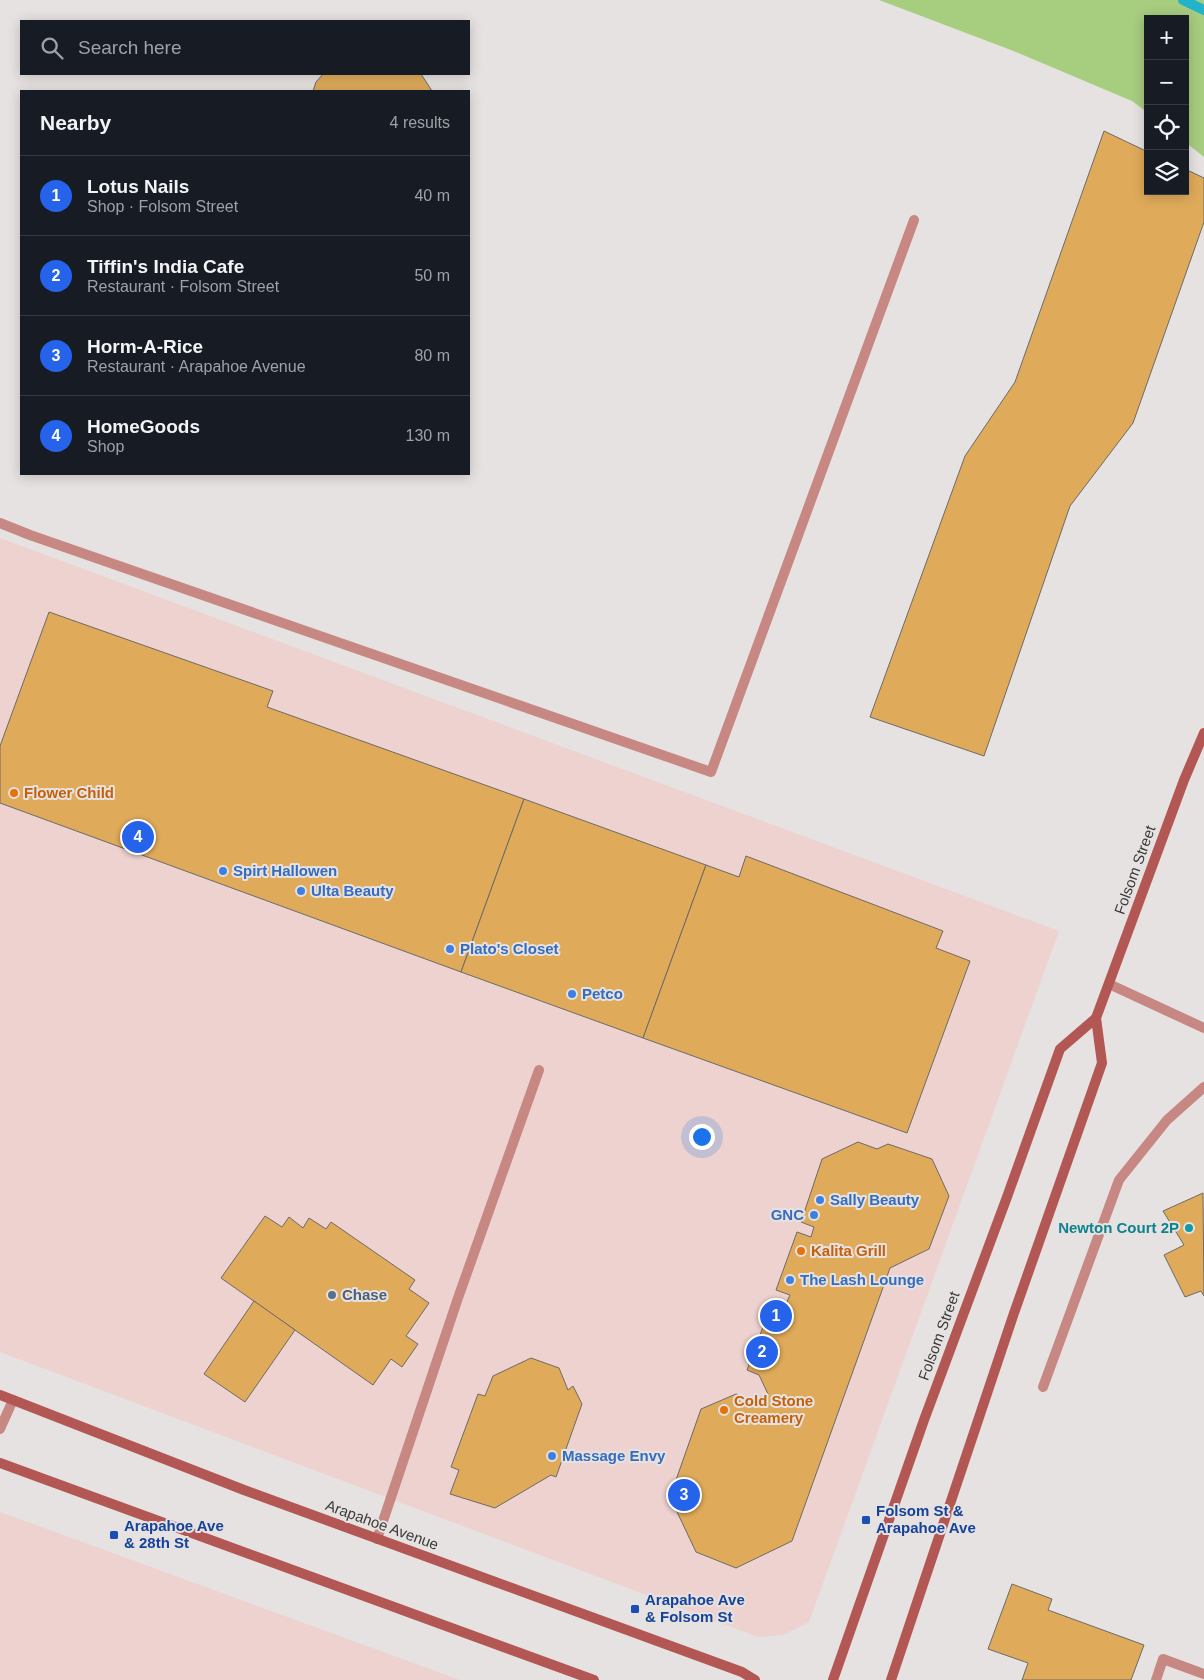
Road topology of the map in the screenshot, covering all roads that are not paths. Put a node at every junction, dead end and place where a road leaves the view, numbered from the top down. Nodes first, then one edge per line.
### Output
1 (914, 220) dead end
2 (0, 523) edge
3 (1204, 734) edge
4 (1109, 984) junction
5 (1096, 1018) junction
6 (1204, 1028) edge
7 (539, 1070) dead end
8 (1204, 1087) edge
9 (1043, 1387) dead end
10 (0, 1394) edge
11 (13, 1400) junction
12 (0, 1429) edge
13 (0, 1463) edge
14 (378, 1539) junction
15 (1204, 1674) edge
16 (594, 1680) edge
17 (755, 1680) edge
18 (833, 1680) edge
19 (891, 1680) edge
20 (1156, 1680) edge

1 - 2 street
3 - 4 main road, Folsom Street
4 - 5 main road, Folsom Street
4 - 6 street
5 - 18 main road, Folsom Street
5 - 19 main road, Folsom Street
7 - 14 street
8 - 9 street
10 - 11 main road, Arapahoe Avenue
11 - 12 street
11 - 14 main road, Arapahoe Avenue
13 - 16 main road
14 - 17 main road, Arapahoe Avenue
15 - 20 street

